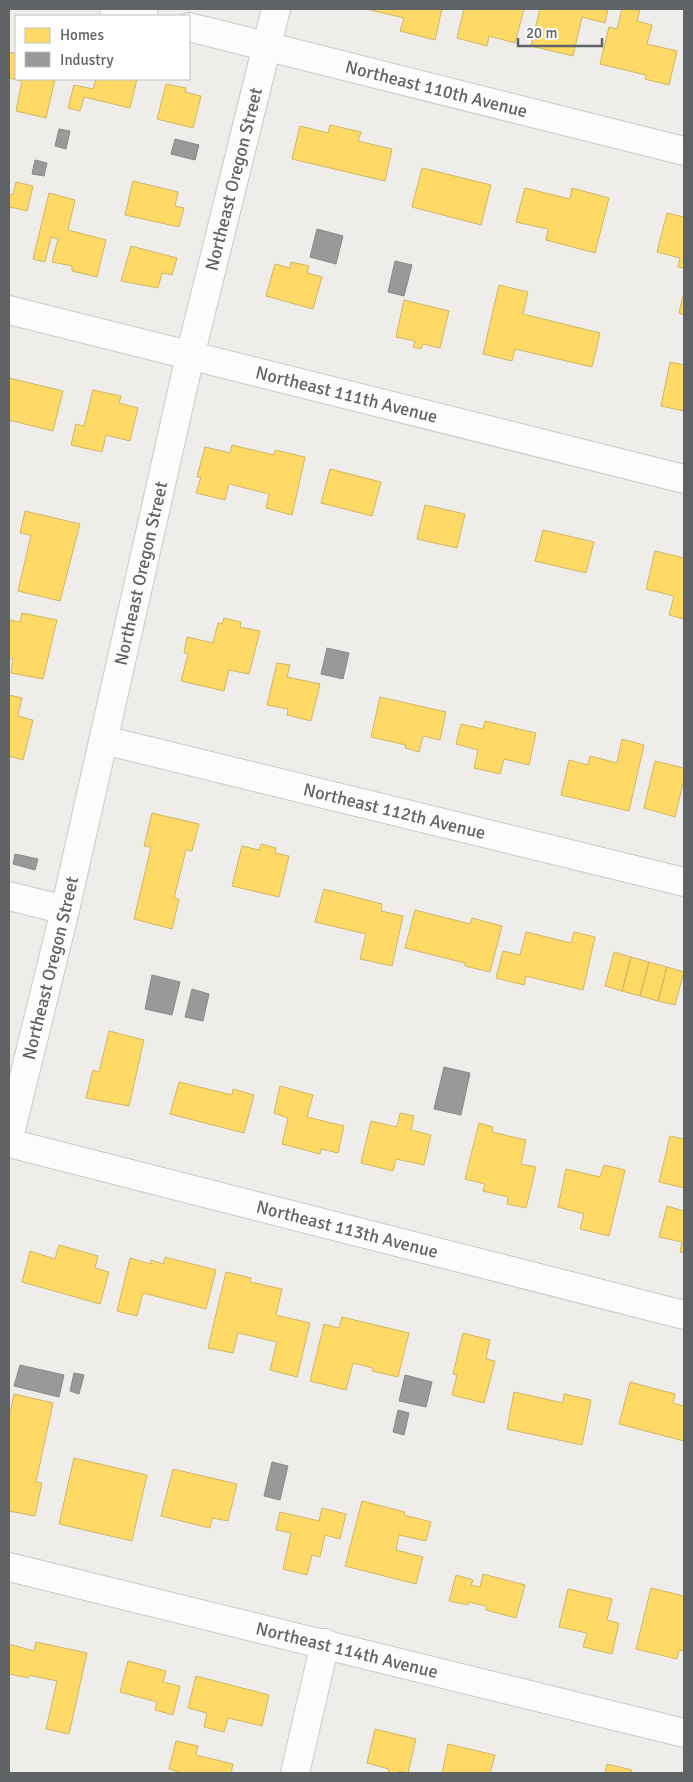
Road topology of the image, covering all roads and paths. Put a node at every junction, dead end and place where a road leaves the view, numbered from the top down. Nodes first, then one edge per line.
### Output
1 (114, 9) edge
2 (276, 9) edge
3 (140, 15) edge
4 (190, 27) edge
5 (268, 47) junction
6 (684, 151) edge
7 (9, 310) edge
8 (190, 356) junction
9 (684, 479) edge
10 (104, 740) junction
11 (684, 882) edge
12 (9, 896) edge
13 (65, 910) junction
14 (9, 1138) edge
15 (9, 1143) edge
16 (684, 1315) edge
17 (9, 1567) edge
18 (324, 1643) junction
19 (684, 1733) edge
20 (295, 1773) edge

1 - 3 street
2 - 5 street, Northeast Oregon Street
4 - 5 street, Northeast 110th Avenue
5 - 6 street, Northeast 110th Avenue
5 - 8 street, Northeast Oregon Street
7 - 8 street, Northeast 111th Avenue
8 - 9 street, Northeast 111th Avenue
8 - 10 street, Northeast Oregon Street
10 - 11 street, Northeast 112th Avenue
10 - 13 street, Northeast Oregon Street
12 - 13 street
13 - 14 street, Northeast Oregon Street
15 - 16 street, Northeast 113th Avenue
17 - 18 street, Northeast 114th Avenue
18 - 19 street, Northeast 114th Avenue
18 - 20 street

